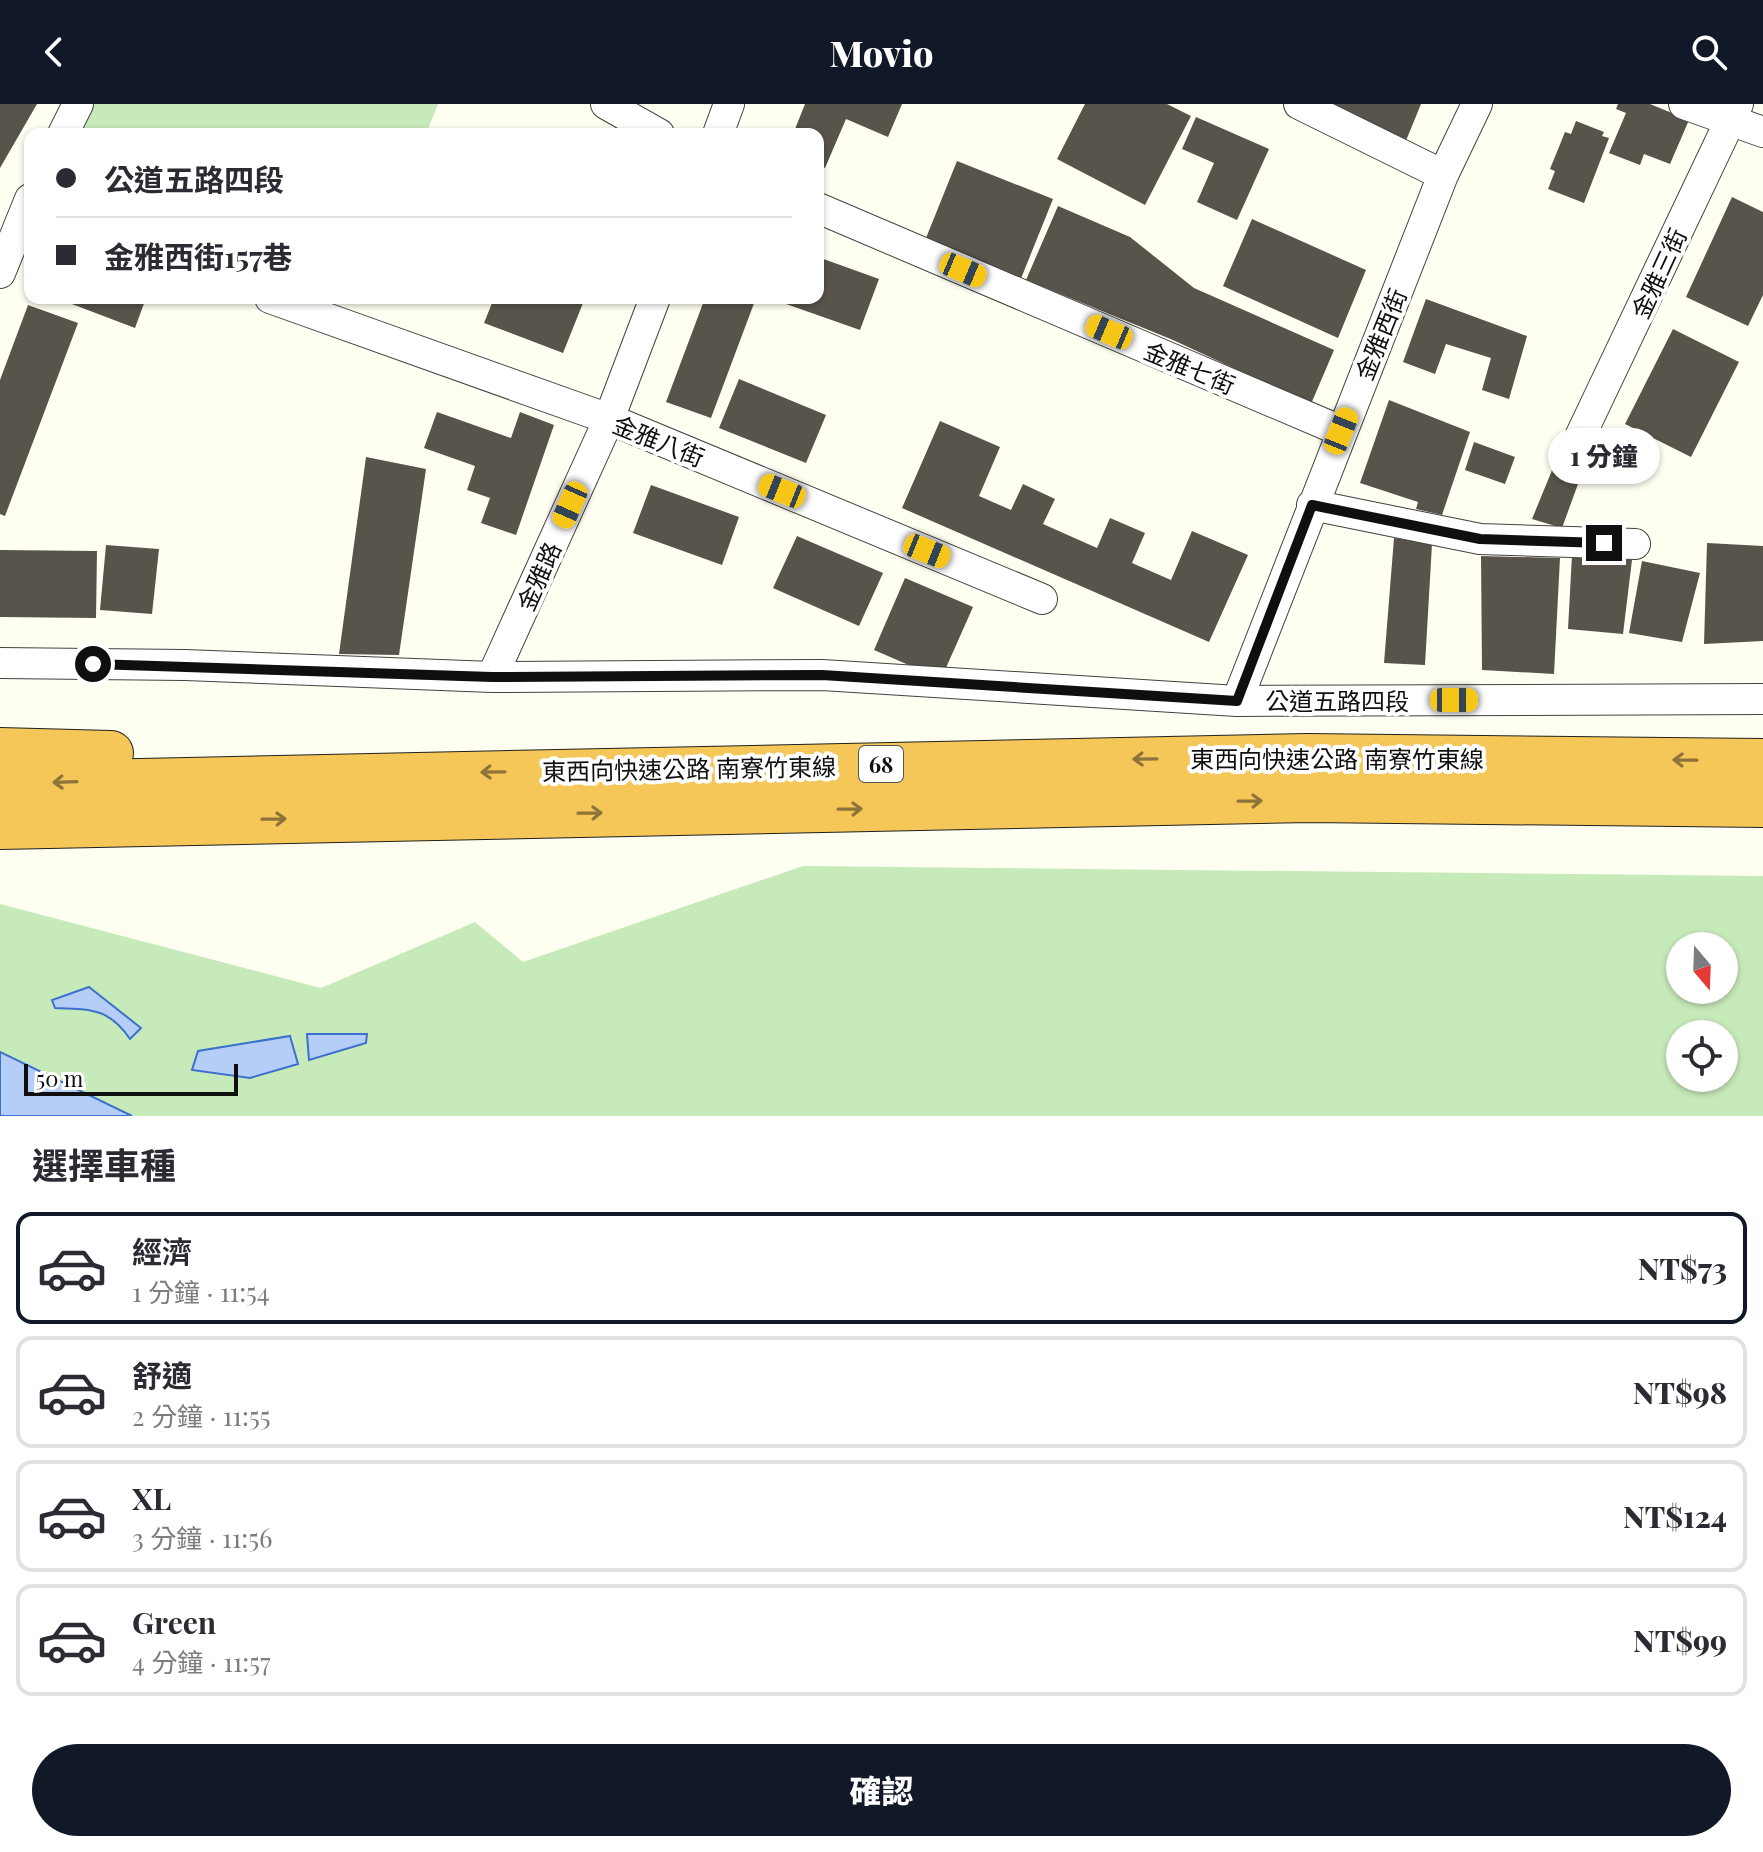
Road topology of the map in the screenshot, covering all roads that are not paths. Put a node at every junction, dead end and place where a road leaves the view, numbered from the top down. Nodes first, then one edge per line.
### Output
1 (78, 104) edge
2 (606, 104) edge
3 (729, 104) edge
4 (1299, 104) edge
5 (1477, 104) edge
6 (1684, 104) edge
7 (1734, 111) edge
8 (66, 128) edge
9 (648, 128) edge
10 (720, 128) edge
11 (1763, 132) edge
12 (1443, 175) junction
13 (824, 211) edge
14 (24, 216) edge
15 (0, 273) edge
16 (287, 304) edge
17 (653, 304) edge
18 (609, 419) junction
19 (1341, 431) junction
20 (1577, 443) dead end
21 (1312, 505) junction
22 (1635, 544) dead end
23 (1042, 599) dead end
24 (0, 663) edge
25 (492, 677) junction
26 (1763, 699) edge
27 (1237, 701) junction
28 (0, 750) edge
29 (1763, 761) edge
30 (226, 777) junction
31 (0, 784) edge
32 (1763, 805) edge
33 (229, 820) junction
34 (0, 827) edge
35 (0, 856) edge

1 - 8 street
2 - 9 street
3 - 10 street
4 - 12 street
5 - 12 street, 金雅西街
6 - 7 street
7 - 11 street
7 - 20 street, 金雅三街
12 - 19 street, 金雅西街
13 - 19 street, 金雅七街
14 - 15 street
16 - 18 street, 金雅八街
17 - 18 street, 金雅路
18 - 23 street, 金雅八街
18 - 25 street, 金雅路
19 - 21 street, 金雅西街
21 - 22 street
21 - 27 street, 金雅西街
24 - 25 street, 公道五路四段
25 - 27 street, 公道五路四段
26 - 27 street, 公道五路四段
28 - 30 highway
29 -> 30 highway, 東西向快速公路 南寮竹東線 / 68
30 -> 31 highway, 東西向快速公路 南寮竹東線 / 68
33 -> 32 highway, 東西向快速公路 南寮竹東線 / 68
33 - 34 highway, 東西向快速公路 南寮竹東線 / 68
33 - 35 highway

